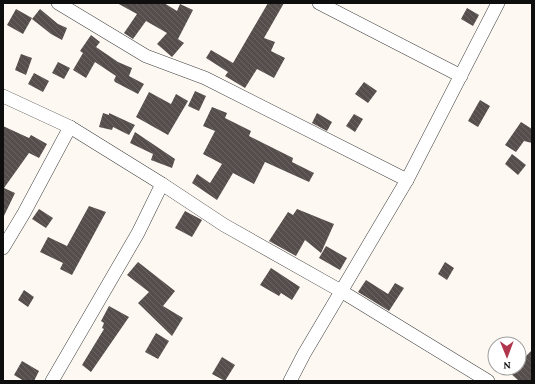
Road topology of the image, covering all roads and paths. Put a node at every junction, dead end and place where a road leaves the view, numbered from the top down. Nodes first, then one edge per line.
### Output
1 (58, 3) edge
2 (319, 3) edge
3 (498, 3) edge
4 (461, 76) junction
5 (3, 96) edge
6 (70, 128) junction
7 (407, 180) junction
8 (162, 184) junction
9 (3, 248) edge
10 (341, 291) junction
11 (52, 381) edge
12 (290, 381) edge
13 (488, 381) edge

1 - 7 street
2 - 4 street
3 - 4 street
4 - 7 street
5 - 6 street
6 - 8 street
6 - 9 street
7 - 10 street
8 - 10 street
8 - 11 street
10 - 12 street
10 - 13 street

